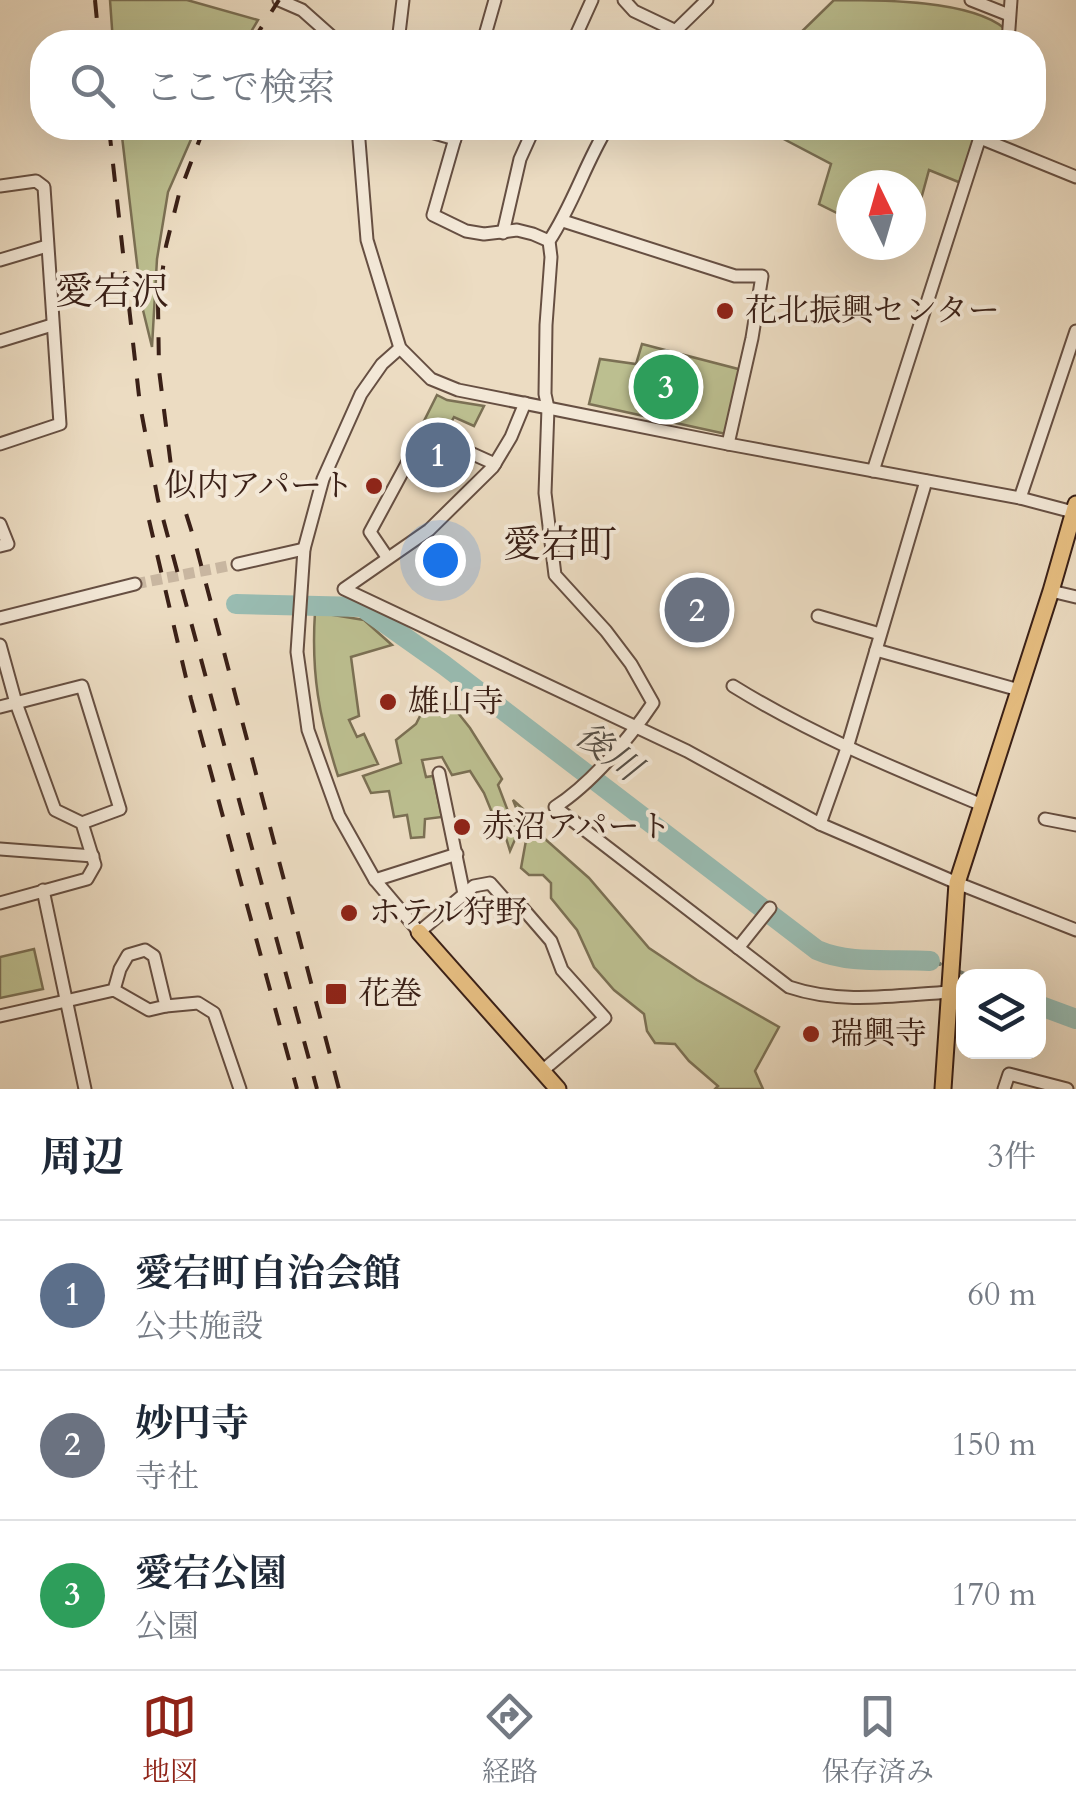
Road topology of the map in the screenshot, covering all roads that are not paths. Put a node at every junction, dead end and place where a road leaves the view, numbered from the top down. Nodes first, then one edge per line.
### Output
1 (279, 0) edge
2 (403, 0) edge
3 (496, 0) edge
4 (592, 0) edge
5 (624, 0) edge
6 (707, 0) edge
7 (970, 0) edge
8 (1011, 0) edge
9 (1008, 15) junction
10 (324, 30) edge
11 (399, 30) edge
12 (487, 30) edge
13 (578, 30) edge
14 (674, 30) joint
15 (1008, 30) edge
16 (359, 140) edge
17 (455, 140) edge
18 (529, 140) edge
19 (600, 140) edge
20 (980, 140) edge
21 (997, 140) edge
22 (1076, 177) edge
23 (0, 186) edge
24 (563, 221) junction
25 (503, 233) junction
26 (549, 241) junction
27 (48, 246) junction
28 (0, 260) edge
29 (52, 325) junction
30 (1076, 330) edge
31 (0, 341) edge
32 (400, 348) junction
33 (525, 403) junction
34 (548, 408) junction
35 (0, 444) edge
36 (728, 444) junction
37 (495, 464) junction
38 (872, 471) junction
39 (926, 481) junction
40 (1020, 498) junction
41 (1075, 508) edge
42 (0, 524) edge
43 (0, 546) edge
44 (304, 548) junction
45 (388, 556) junction
46 (238, 564) tunnel mouth
47 (135, 584) tunnel mouth
48 (1050, 591) junction
49 (1076, 597) edge
50 (818, 616) dead end
51 (0, 618) edge
52 (880, 634) junction
53 (0, 644) edge
54 (876, 650) junction
55 (733, 686) dead end
56 (1019, 690) junction
57 (16, 703) junction
58 (0, 707) edge
59 (637, 727) junction
60 (846, 748) junction
61 (439, 773) dead end
62 (982, 805) junction
63 (1045, 819) dead end
64 (82, 823) junction
65 (820, 824) junction
66 (1076, 825) edge
67 (0, 850) edge
68 (456, 854) junction
69 (92, 856) junction
70 (375, 880) junction
71 (957, 883) junction
72 (43, 890) junction
73 (464, 894) junction
74 (0, 903) edge
75 (766, 914) dead end
76 (1076, 930) edge
77 (419, 932) junction
78 (738, 948) junction
79 (114, 990) junction
80 (951, 992) junction
81 (66, 1001) junction
82 (166, 1006) junction
83 (0, 1016) edge
84 (542, 1071) junction
85 (556, 1087) edge
86 (85, 1089) edge
87 (240, 1089) edge
88 (943, 1089) edge
89 (1004, 1089) edge
90 (1067, 1089) edge

1 - 10 street
2 - 11 street
3 - 12 street
4 - 13 street
5 - 14 street
6 - 14 street
7 - 9 street
8 - 9 street
9 - 15 street
16 - 32 street
17 - 25 street
18 - 25 street
19 - 24 street
20 - 38 street
21 - 22 street
23 - 27 street
24 - 26 street
24 - 36 street
25 - 26 street
26 - 34 street
27 - 28 street
27 - 29 street
29 - 31 street
29 - 35 street
30 - 40 street
32 - 33 street
32 - 44 street
33 - 34 street
33 - 37 street
34 - 36 street
34 - 59 street
36 - 38 street
37 - 45 street
37 - 45 street
38 - 39 street
39 - 40 street
39 - 52 street
40 - 41 street
41 - 48 main road
42 - 43 street
44 - 46 street
44 - 70 street
45 - 59 street
47 - 51 street
48 - 49 street
48 - 56 main road
50 - 52 street
52 - 54 street
53 - 57 street
54 - 56 street
54 - 60 street
55 - 60 street
56 - 62 main road
57 - 58 street
57 - 64 street
57 - 64 street
59 - 65 street
59 - 78 street
60 - 62 street
60 - 65 street
61 - 68 street
62 - 71 main road
63 - 66 street
64 - 69 street
65 - 71 street
67 - 69 street
68 - 70 street
68 - 73 street
69 - 72 street
70 - 77 street
71 - 76 street
71 - 80 main road
72 - 74 street
72 - 81 street
73 - 77 street
73 - 84 street
75 - 78 street
77 - 84 main road
78 - 80 street
79 - 81 street
79 - 82 street
79 - 82 street
80 - 88 main road
81 - 83 street
81 - 86 street
82 - 87 street
84 - 85 main road
89 - 90 street

